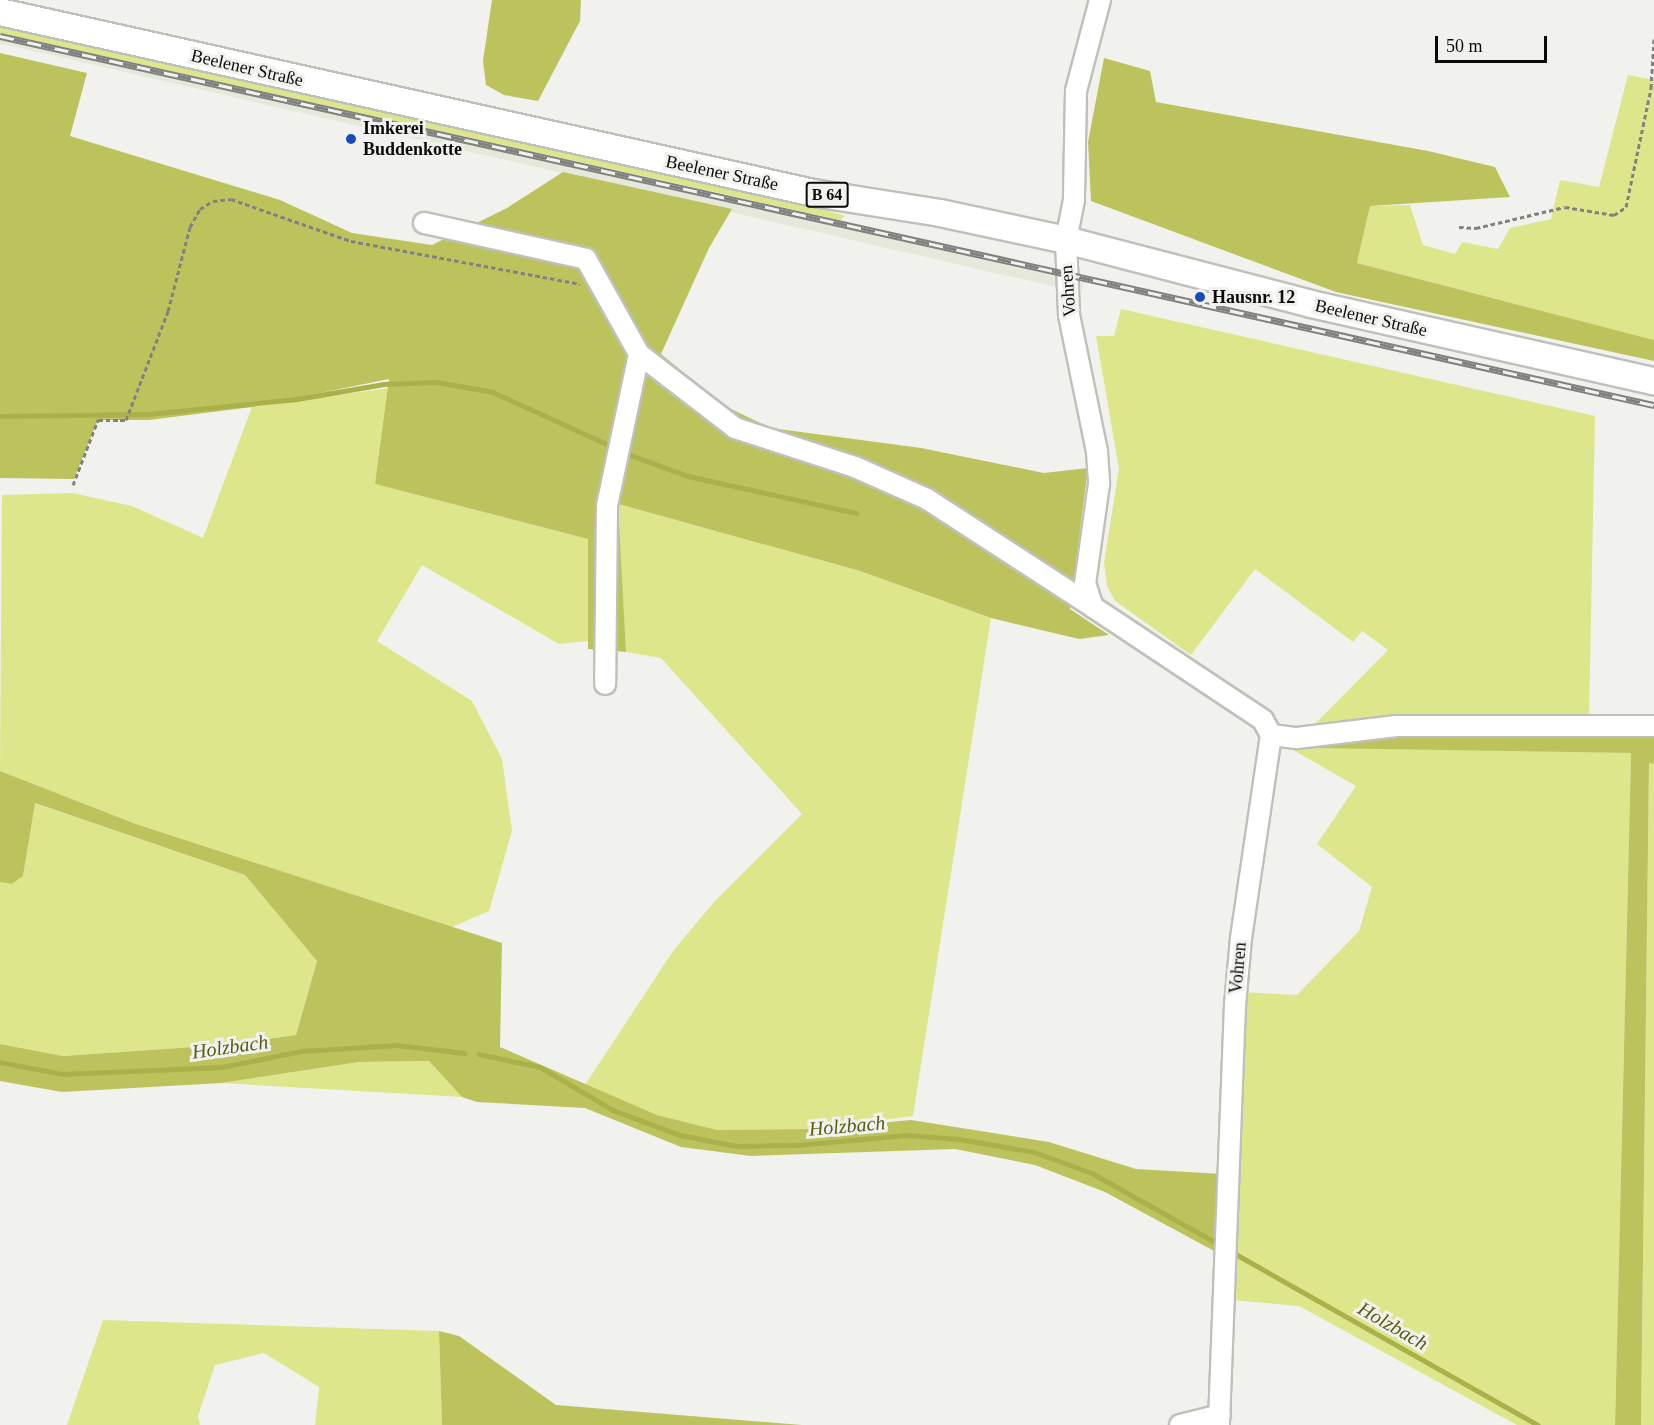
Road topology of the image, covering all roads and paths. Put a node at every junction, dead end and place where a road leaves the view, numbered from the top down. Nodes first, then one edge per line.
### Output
1 (1100, 0) edge
2 (0, 12) edge
3 (1654, 39) edge
4 (424, 223) dead end
5 (1459, 227) dead end
6 (1066, 240) junction
7 (602, 289) junction
8 (639, 354) junction
9 (1654, 381) edge
10 (73, 484) dead end
11 (1085, 583) junction
12 (1064, 588) junction
13 (1093, 607) junction
14 (605, 684) dead end
15 (1654, 726) edge
16 (1271, 735) junction
17 (1219, 1420) edge
18 (1180, 1425) edge

1 - 6 street, Vohren
2 - 6 main road, Beelener Straße / B 64
3 - 5 path
4 - 7 street
6 - 9 main road, Beelener Straße / B 64
6 - 11 street, Vohren
7 - 8 street
7 - 10 path
8 - 12 street
8 - 14 street
11 - 12 street
11 - 13 street, Vohren
12 - 13 street
13 - 16 street
15 - 16 street
16 - 17 street, Vohren
17 - 18 street

